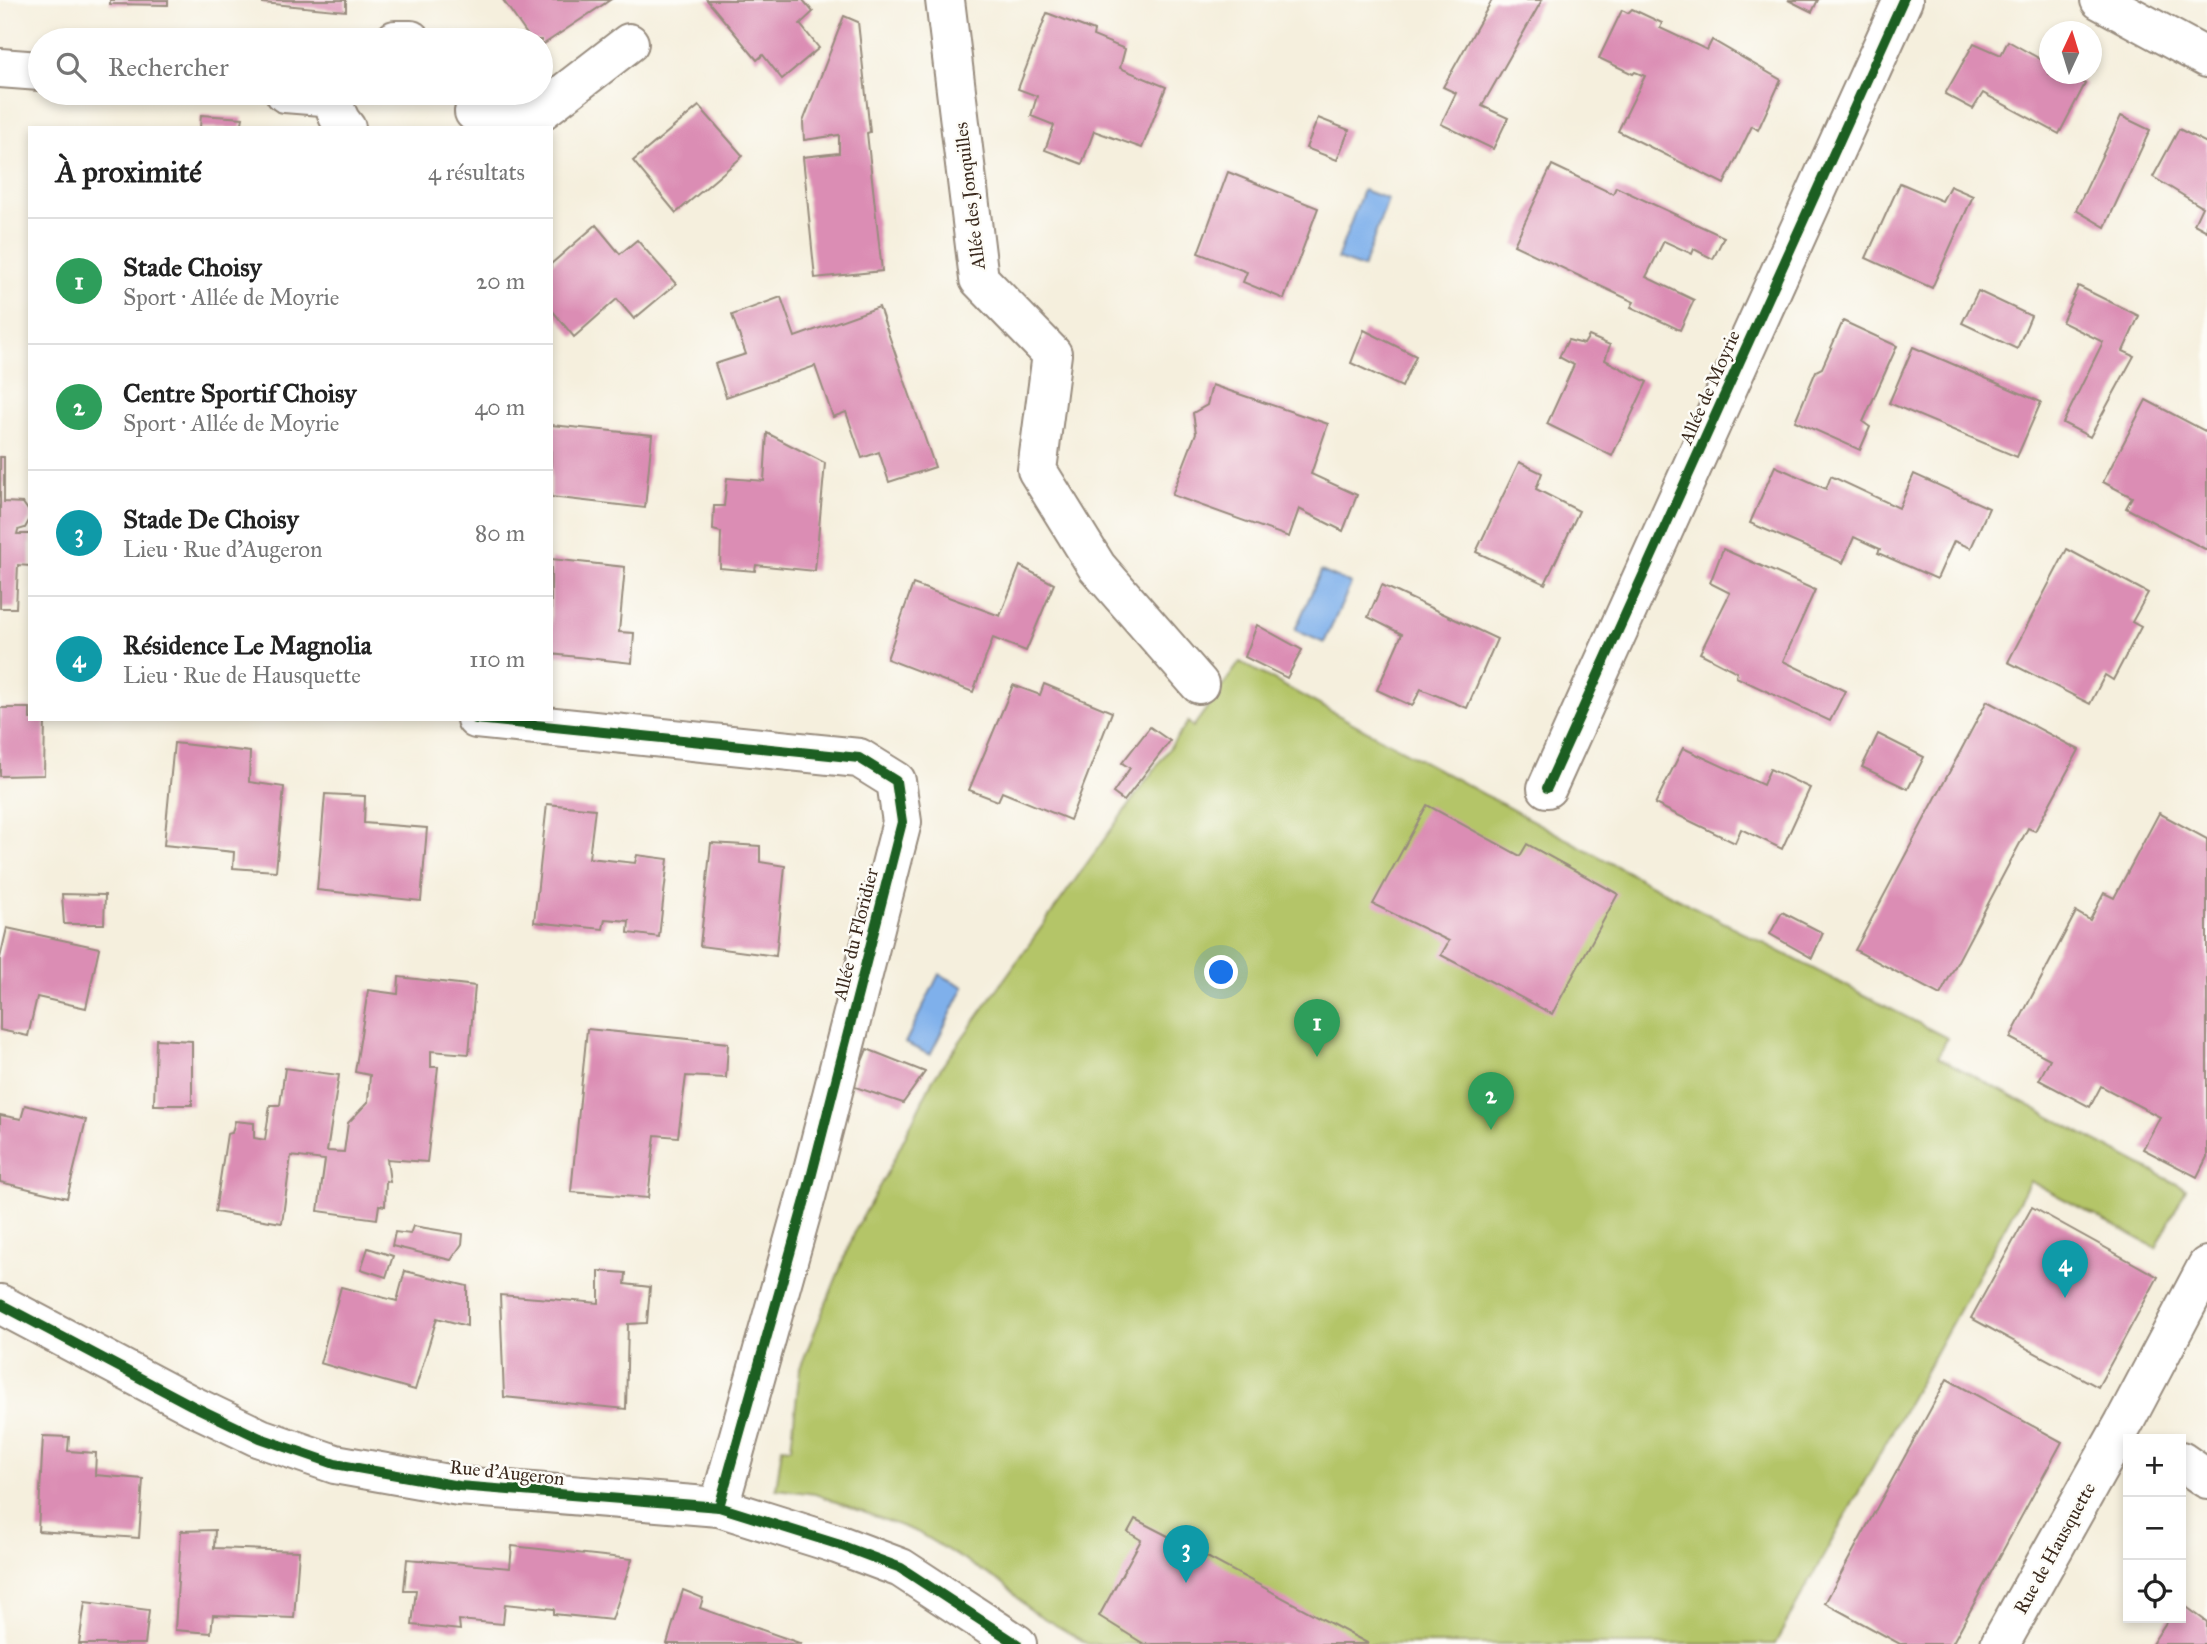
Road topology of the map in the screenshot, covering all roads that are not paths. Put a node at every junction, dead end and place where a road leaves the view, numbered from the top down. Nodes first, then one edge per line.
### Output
1 (945, 0) edge
2 (1903, 0) edge
3 (2100, 0) edge
4 (629, 43) dead end
5 (2207, 58) edge
6 (0, 68) edge
7 (28, 70) edge
8 (553, 102) edge
9 (549, 105) edge
10 (470, 111) edge
11 (1199, 684) dead end
12 (496, 721) edge
13 (1548, 788) dead end
14 (2207, 1266) edge
15 (0, 1304) edge
16 (2136, 1431) edge
17 (2186, 1464) edge
18 (2207, 1479) edge
19 (719, 1507) junction
20 (1017, 1644) edge
21 (2000, 1644) edge

1 - 11 street, Allée des Jonquilles
2 - 13 street, Allée de Moyrie
3 - 5 street
4 - 8 street
6 - 7 street
9 - 10 street
12 - 19 street, Allée du Floridier
14 - 16 street, Rue de Hausquette
15 - 19 street, Rue d'Augeron
16 - 21 street, Rue de Hausquette
17 - 18 street
19 - 20 street, Rue d'Augeron

